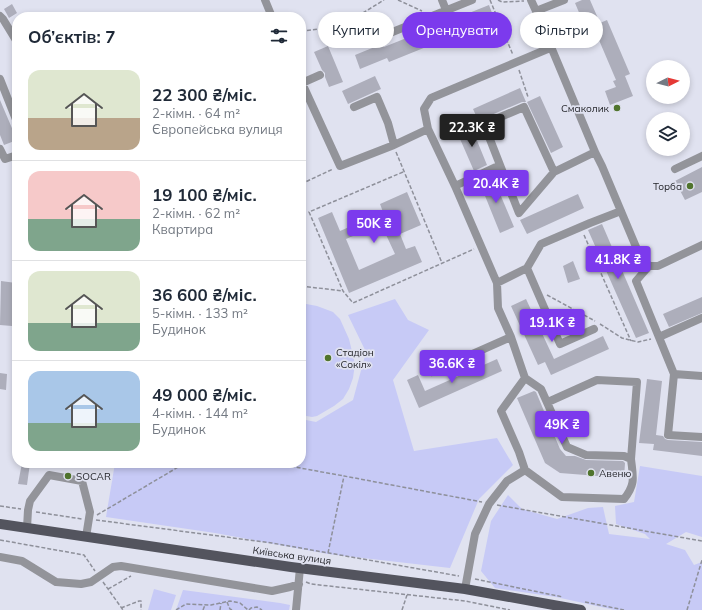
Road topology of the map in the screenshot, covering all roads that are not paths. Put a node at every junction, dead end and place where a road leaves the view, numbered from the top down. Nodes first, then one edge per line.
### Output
1 (265, 0) edge
2 (442, 0) edge
3 (472, 0) edge
4 (564, 0) edge
5 (531, 1) edge
6 (446, 10) junction
7 (536, 11) joint
8 (270, 12) edge
9 (0, 16) edge
10 (394, 31) edge
11 (12, 34) edge
12 (550, 48) joint
13 (320, 75) dead end
14 (0, 78) edge
15 (306, 80) edge
16 (306, 93) edge
17 (354, 107) dead end
18 (12, 109) edge
19 (428, 129) junction
20 (394, 145) junction
21 (0, 148) edge
22 (595, 152) junction
23 (702, 156) edge
24 (12, 157) edge
25 (500, 166) junction
26 (675, 169) dead end
27 (554, 172) junction
28 (455, 186) junction
29 (621, 211) junction
30 (702, 245) edge
31 (649, 266) junction
32 (527, 268) junction
33 (497, 283) junction
34 (702, 318) edge
35 (594, 329) dead end
36 (511, 337) junction
37 (659, 337) junction
38 (432, 372) dead end
39 (674, 374) junction
40 (702, 376) edge
41 (525, 378) junction
42 (548, 402) junction
43 (702, 437) edge
44 (631, 459) junction
45 (525, 470) junction
46 (0, 524) edge
47 (27, 528) junction
48 (86, 537) junction
49 (0, 557) edge
50 (300, 568) junction
51 (299, 582) junction
52 (465, 588) junction
53 (583, 606) edge
54 (296, 610) edge

1 - 8 street
2 - 6 street
3 - 6 street
4 - 7 street
5 - 7 street
6 - 10 street
9 - 11 street
12 - 19 street
12 - 22 street
13 - 15 street
14 - 18 street
16 - 20 street
17 - 20 street
19 - 20 street
19 - 28 street
21 - 24 street
22 - 27 street
22 - 29 street
23 - 26 street
25 - 27 street
25 - 27 street
25 - 28 street
28 - 33 street
29 - 31 street
29 - 32 street
30 - 31 street
31 - 37 street
32 - 33 street
32 - 35 street
33 - 36 street
34 - 37 street
36 - 38 street
36 - 41 street
37 - 39 street
39 - 40 street
39 - 43 street
41 - 42 street
41 - 45 street
42 - 44 street
42 - 44 street
44 - 45 street
45 - 52 street
46 - 47 main road, Київська вулиця
47 - 48 main road, Київська вулиця
47 - 48 street
48 - 50 main road, Київська вулиця
49 - 51 street
50 - 51 street
50 - 52 main road, Київська вулиця
51 - 54 street
52 - 53 main road, Київська вулиця

